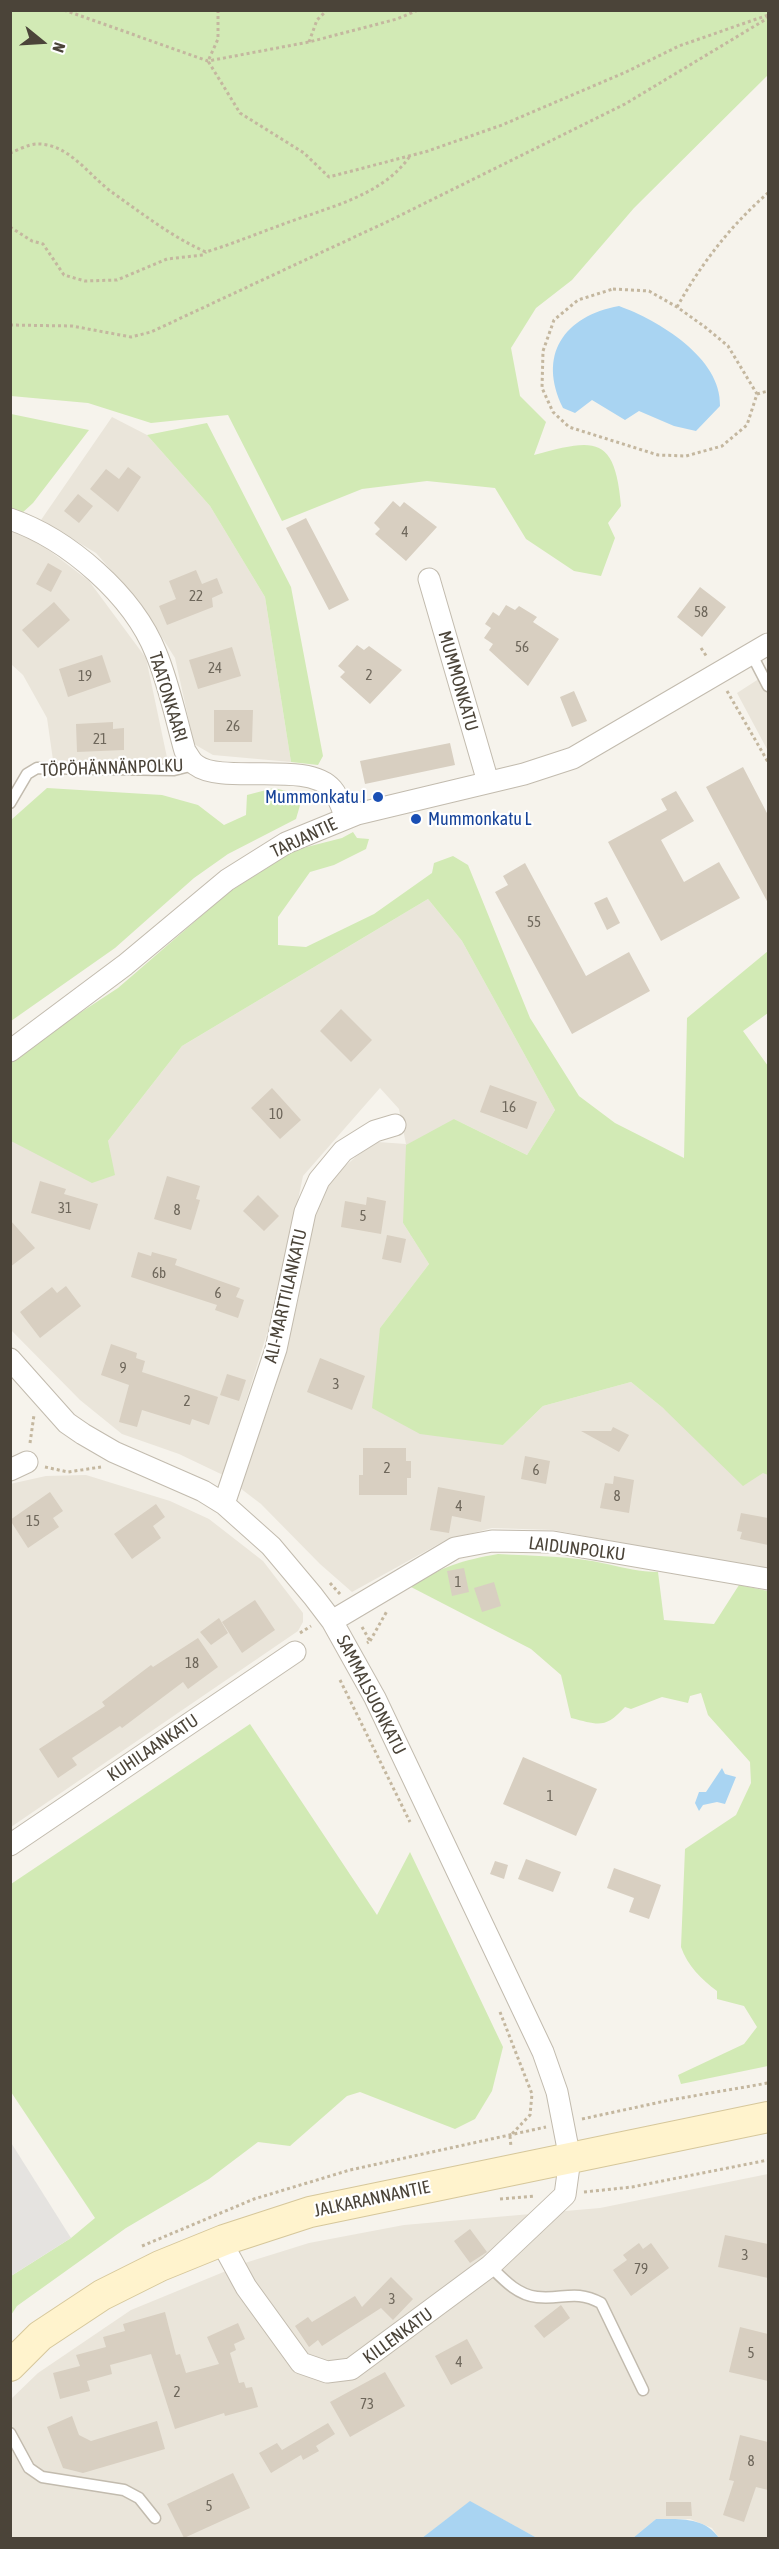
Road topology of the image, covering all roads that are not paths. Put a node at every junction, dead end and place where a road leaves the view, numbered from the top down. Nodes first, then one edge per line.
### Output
1 (10, 519) edge
2 (429, 579) dead end
3 (760, 650) edge
4 (768, 686) edge
5 (195, 765) junction
6 (488, 782) junction
7 (10, 803) edge
8 (346, 818) junction
9 (10, 1051) edge
10 (395, 1125) dead end
11 (10, 1359) edge
12 (224, 1504) junction
13 (768, 1579) edge
14 (333, 1621) junction
15 (295, 1652) dead end
16 (10, 1845) edge
17 (768, 2117) edge
18 (570, 2159) junction
19 (224, 2240) junction
20 (490, 2266) junction
21 (10, 2366) edge
22 (643, 2390) dead end
23 (10, 2433) edge
24 (155, 2518) dead end

1 - 5 street, TAATONKAARI
2 - 6 street, MUMMONKATU
3 - 4 lane
3 - 6 street, TARJANTIE
5 - 7 lane, TÖPÖHÄNNÄNPOLKU
5 - 8 street, TAATONKAARI
6 - 8 street, TARJANTIE
8 - 9 street, TARJANTIE
10 - 12 street, ALI-MARTTILANKATU
11 - 12 street, SAMMALSUONKATU
12 - 14 street, SAMMALSUONKATU
13 - 14 street, LAIDUNPOLKU
14 - 18 street, SAMMALSUONKATU
15 - 16 street, KUHILAANKATU
17 - 18 main road, JALKARANNANTIE
18 - 19 main road, JALKARANNANTIE
18 - 20 street, KILLENKATU
19 - 20 street, KILLENKATU
19 - 21 main road, JALKARANNANTIE
20 - 22 lane
23 - 24 lane

